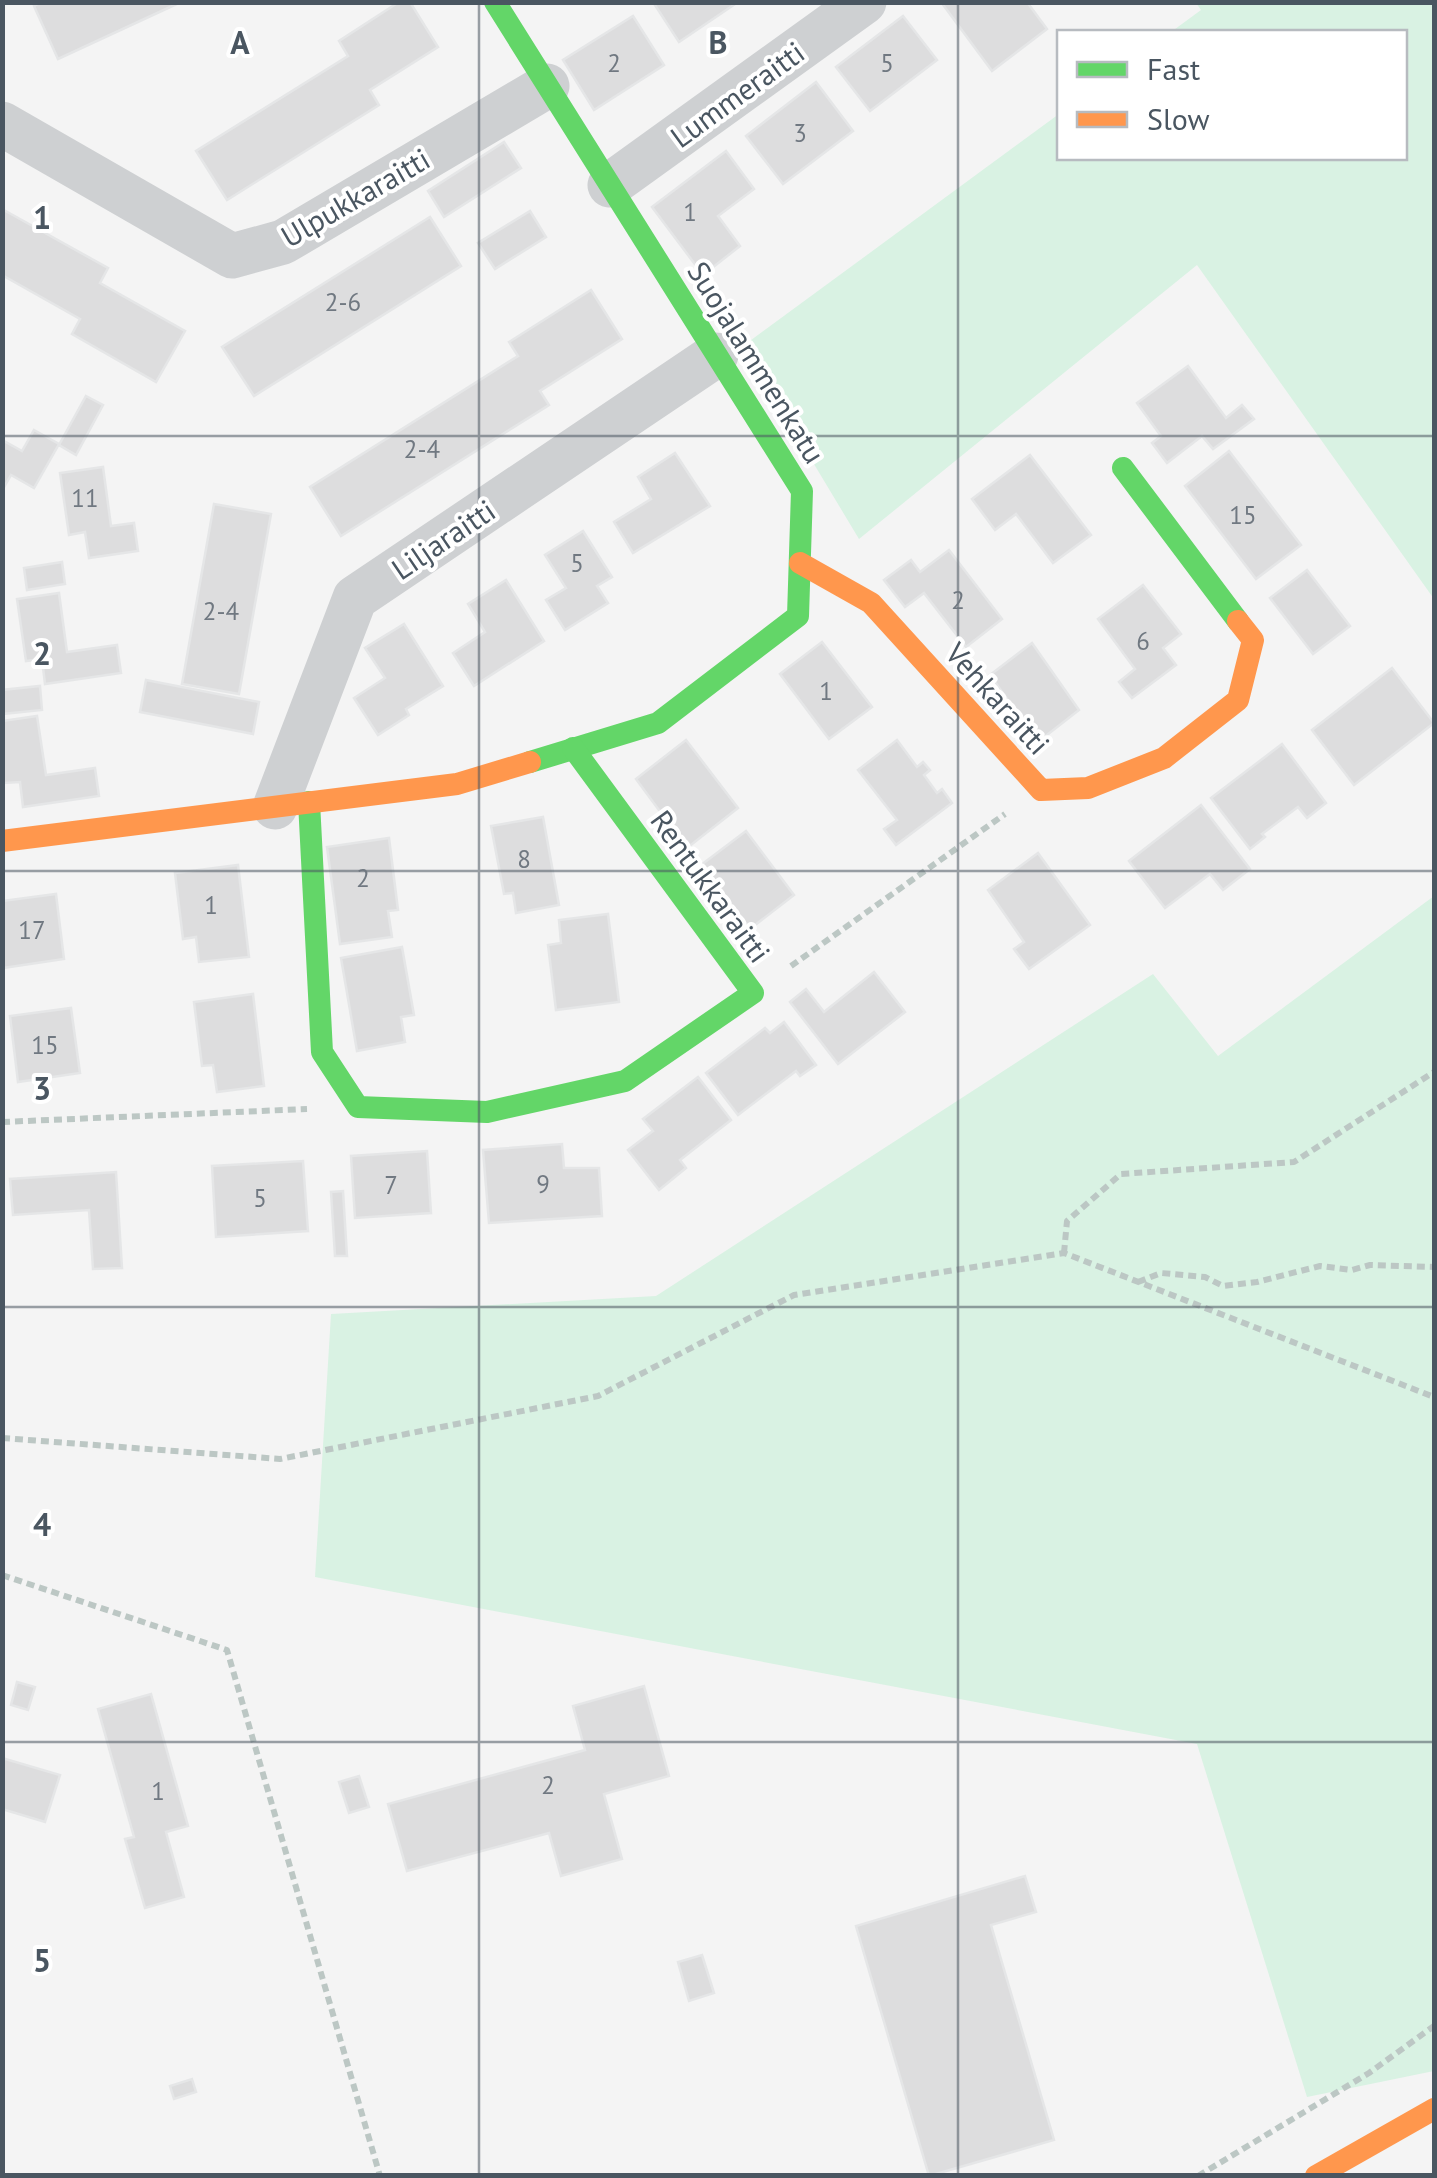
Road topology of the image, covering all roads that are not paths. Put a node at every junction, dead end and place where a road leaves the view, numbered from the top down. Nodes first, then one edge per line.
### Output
1 (495, 2) edge
2 (864, 2) edge
3 (548, 86) junction
4 (2, 124) edge
5 (610, 185) junction
6 (716, 354) junction
7 (1123, 468) dead end
8 (800, 564) junction
9 (573, 748) junction
10 (292, 804) junction
11 (2, 841) edge
12 (1434, 2109) edge
13 (1316, 2176) edge

1 - 3 street, Suojalammenkatu
2 - 5 street, Lummeraitti
3 - 4 street, Ulpukkaraitti
3 - 5 street, Suojalammenkatu
5 - 6 street, Suojalammenkatu
6 - 8 street, Suojalammenkatu
6 - 10 street, Liljaraitti
7 - 8 street, Vehkaraitti
8 - 9 street, Suojalammenkatu
9 - 10 street, Suojalammenkatu
9 - 10 street, Rentukkaraitti
10 - 11 street, Suojalammenkatu
12 - 13 street

